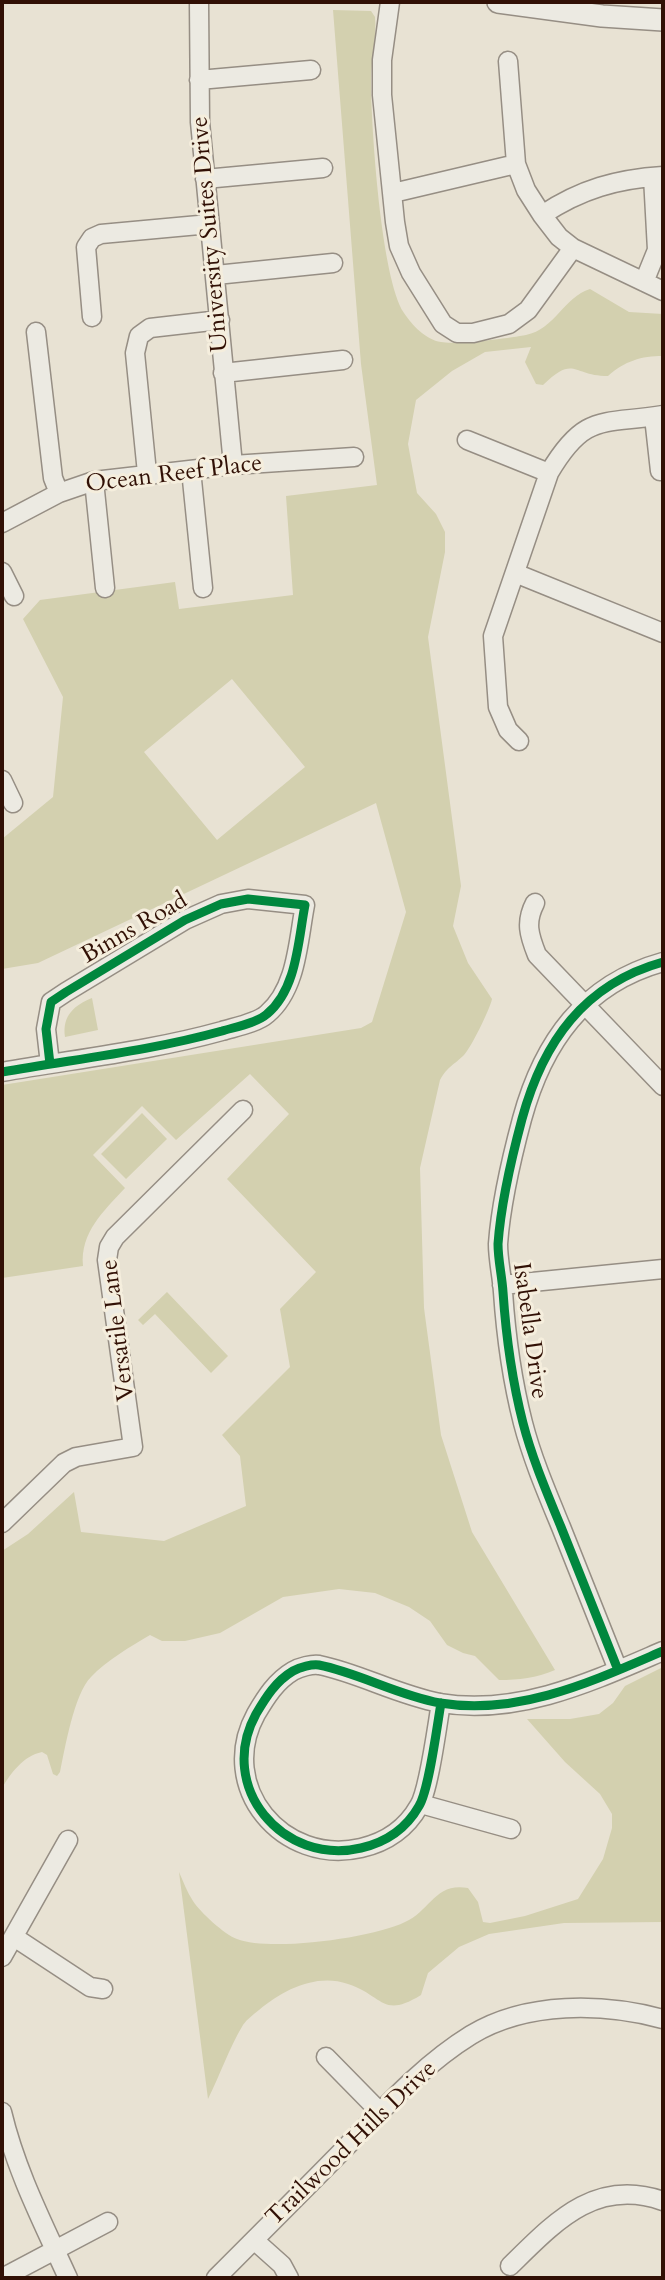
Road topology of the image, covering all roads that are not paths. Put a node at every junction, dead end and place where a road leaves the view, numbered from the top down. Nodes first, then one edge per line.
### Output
1 (199, 2) edge
2 (390, 2) edge
3 (498, 2) edge
4 (663, 20) edge
5 (508, 61) dead end
6 (311, 70) dead end
7 (199, 80) junction
8 (516, 164) junction
9 (324, 168) dead end
10 (658, 176) edge
11 (205, 179) junction
12 (393, 193) junction
13 (542, 215) junction
14 (210, 224) junction
15 (573, 248) junction
16 (333, 263) dead end
17 (216, 275) junction
18 (643, 282) junction
19 (663, 291) edge
20 (92, 317) dead end
21 (220, 320) junction
22 (36, 332) dead end
23 (344, 360) dead end
24 (223, 373) junction
25 (659, 416) edge
26 (467, 440) dead end
27 (354, 457) dead end
28 (233, 465) junction
29 (191, 470) junction
30 (660, 471) dead end
31 (549, 472) junction
32 (148, 473) junction
33 (94, 481) junction
34 (59, 493) junction
35 (2, 523) edge
36 (2, 572) edge
37 (515, 573) junction
38 (105, 588) dead end
39 (203, 588) dead end
40 (14, 596) dead end
41 (663, 633) edge
42 (519, 741) dead end
43 (2, 780) edge
44 (13, 803) dead end
45 (535, 903) dead end
46 (663, 962) edge
47 (584, 1005) junction
48 (50, 1064) junction
49 (2, 1072) edge
50 (663, 1086) edge
51 (243, 1110) dead end
52 (663, 1269) edge
53 (502, 1285) junction
54 (2, 1523) edge
55 (663, 1651) edge
56 (618, 1670) junction
57 (441, 1703) junction
58 (421, 1804) junction
59 (511, 1829) dead end
60 (68, 1840) dead end
61 (14, 1937) junction
62 (2, 1957) edge
63 (103, 1989) dead end
64 (663, 2019) edge
65 (326, 2057) dead end
66 (2, 2112) edge
67 (380, 2112) junction
68 (663, 2201) edge
69 (108, 2222) dead end
70 (254, 2240) junction
71 (55, 2251) junction
72 (509, 2266) dead end
73 (2, 2278) edge
74 (68, 2278) edge
75 (216, 2278) edge
76 (289, 2278) edge

1 - 7 street, University Suites Drive
2 - 12 street
3 - 4 street
5 - 8 street
6 - 7 street
7 - 11 street, University Suites Drive
8 - 12 street
8 - 13 street
9 - 11 street
10 - 13 street
10 - 18 street
11 - 14 street, University Suites Drive
12 - 15 street
13 - 15 street
14 - 17 street, University Suites Drive
14 - 20 street
15 - 18 street
16 - 17 street
17 - 21 street, University Suites Drive
18 - 19 street
21 - 24 street, University Suites Drive
21 - 32 street
22 - 34 street
23 - 24 street
24 - 28 street, University Suites Drive
25 - 30 street
25 - 31 street
26 - 31 street
27 - 28 street, Ocean Reef Place
28 - 29 street, Ocean Reef Place
29 - 32 street, Ocean Reef Place
29 - 39 street
31 - 37 street
32 - 33 street, Ocean Reef Place
33 - 34 street, Ocean Reef Place
33 - 38 street
34 - 35 street, Ocean Reef Place
36 - 40 street
37 - 41 street
37 - 42 street
43 - 44 street
45 - 47 street
46 - 47 street, Isabella Drive
47 - 50 street
47 - 53 street, Isabella Drive
48 - 48 street, Binns Road
48 - 49 street
51 - 54 street, Versatile Lane
52 - 53 street
53 - 56 street, Isabella Drive
55 - 56 street
56 - 57 street
57 - 58 street
57 - 58 street
58 - 59 street
60 - 61 street
61 - 62 street
61 - 63 street
64 - 67 street, Trailwood Hills Drive
65 - 67 street
66 - 71 street
67 - 70 street, Trailwood Hills Drive
68 - 72 street
69 - 71 street
70 - 75 street, Trailwood Hills Drive
70 - 76 street
71 - 73 street
71 - 74 street

